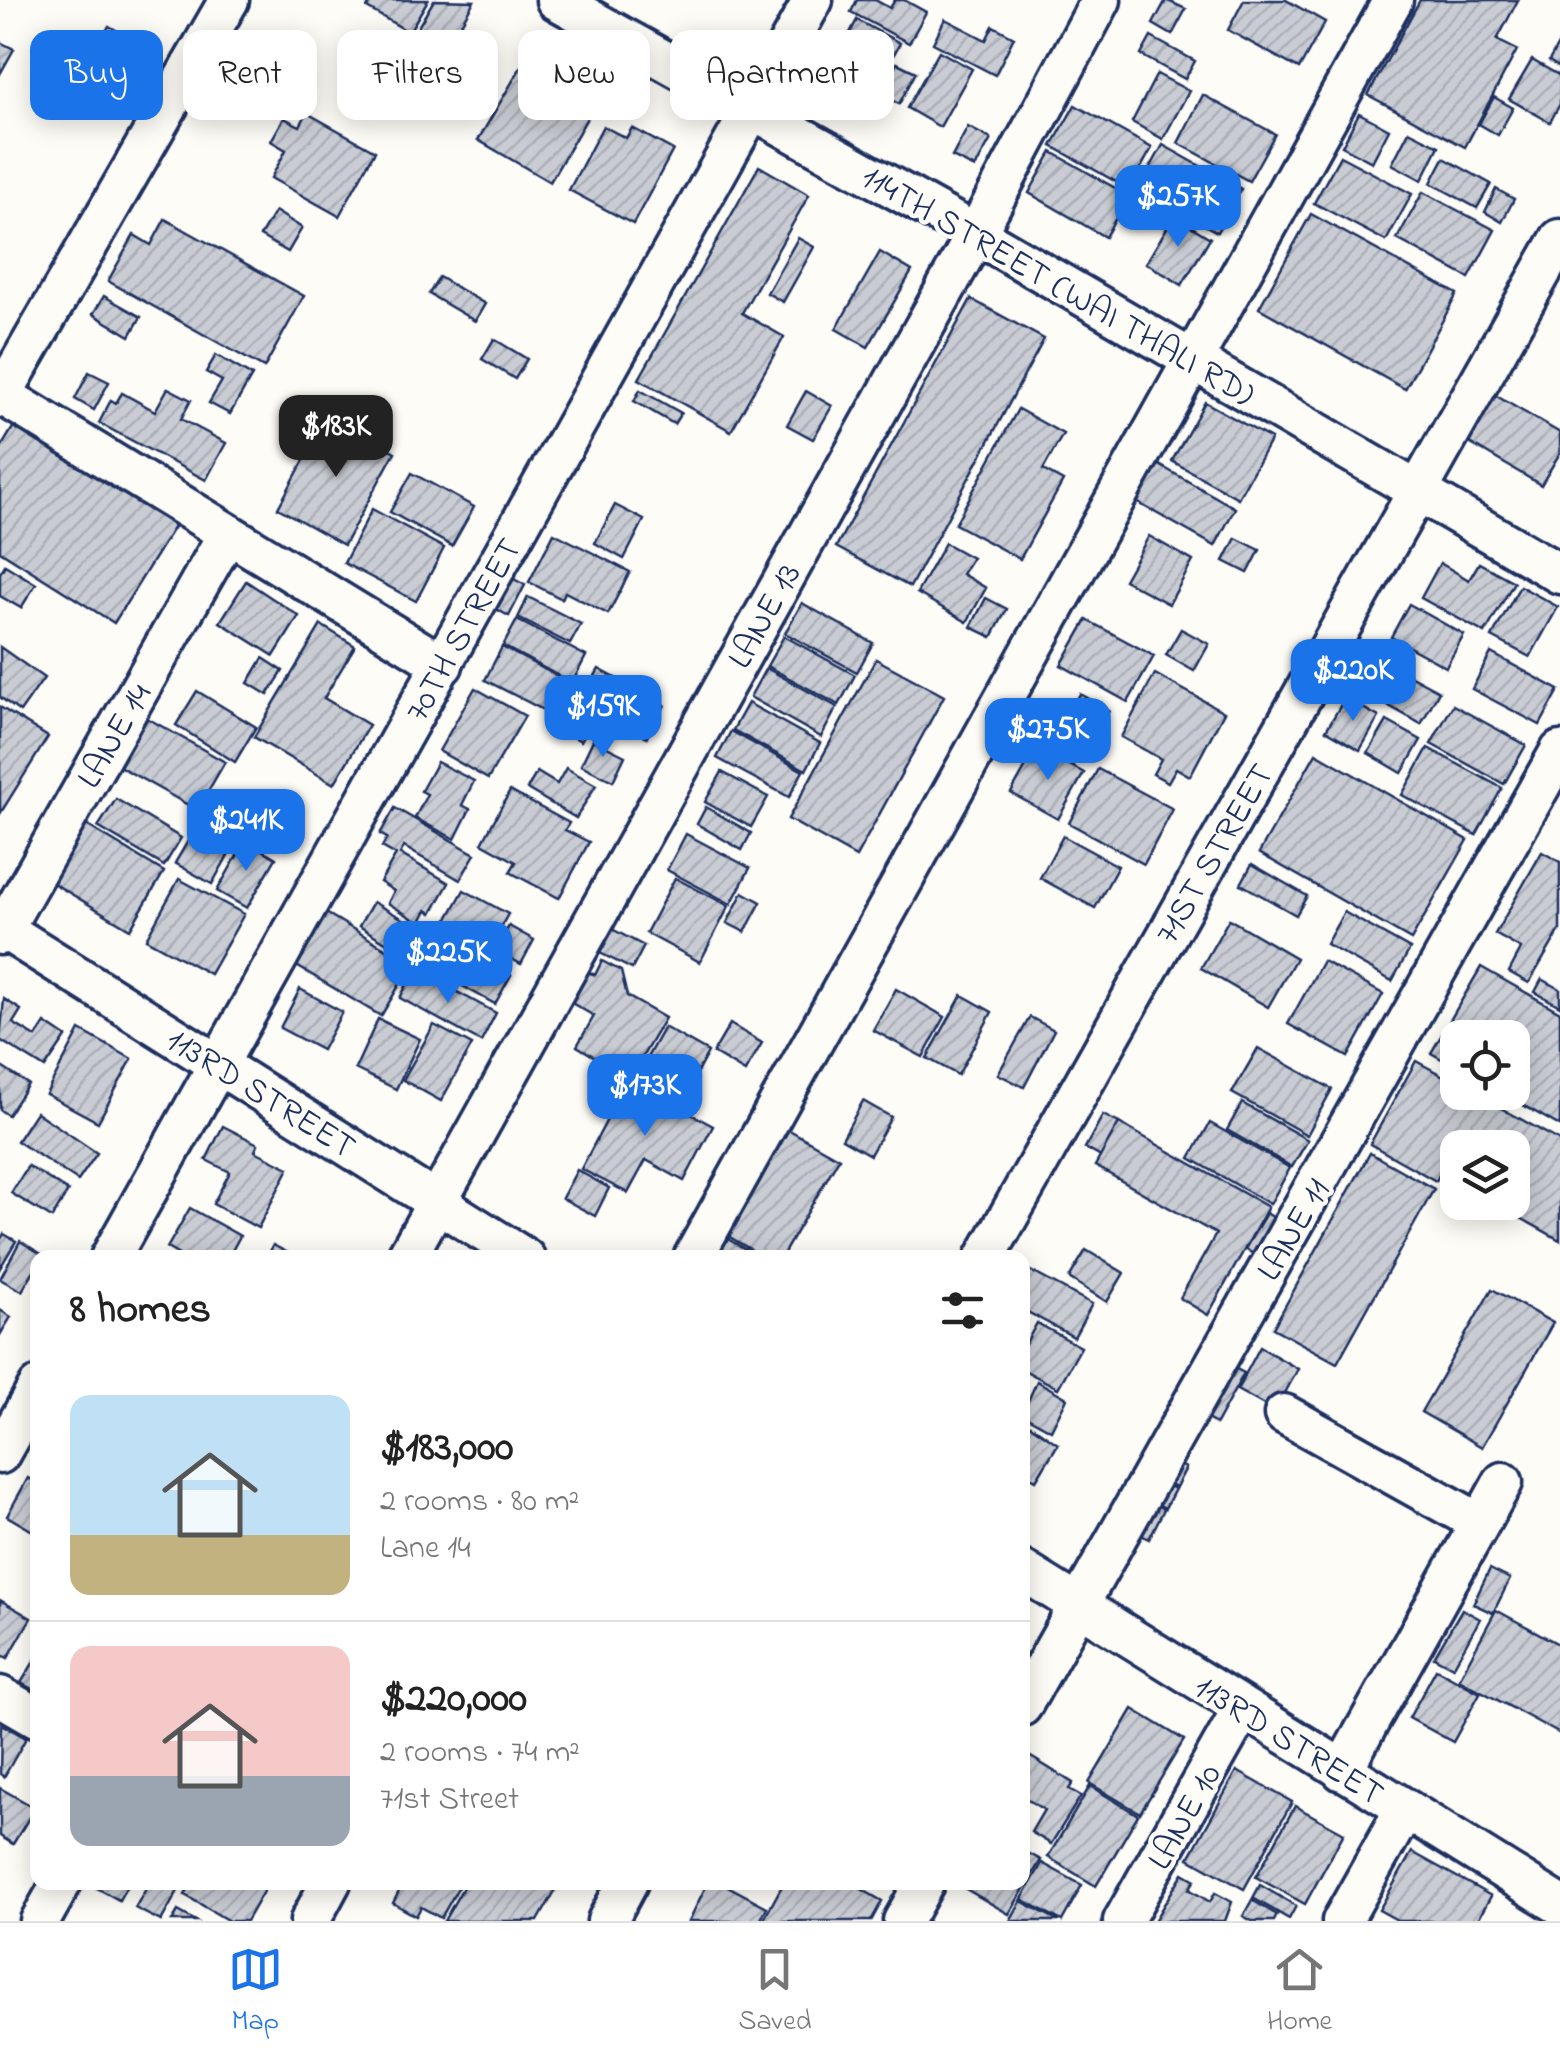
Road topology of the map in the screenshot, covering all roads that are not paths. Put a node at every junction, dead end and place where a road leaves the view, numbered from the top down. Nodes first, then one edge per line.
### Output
1 (229, 0) edge
2 (556, 0) edge
3 (814, 0) edge
4 (1101, 0) edge
5 (1393, 0) edge
6 (796, 30) edge
7 (670, 63) edge
8 (744, 120) edge
9 (772, 120) edge
10 (976, 234) junction
11 (1560, 238) edge
12 (1191, 360) junction
13 (1, 397) edge
14 (1417, 492) junction
15 (227, 535) junction
16 (1560, 574) edge
17 (443, 665) junction
18 (1560, 752) edge
19 (1, 930) edge
20 (218, 1064) junction
21 (436, 1202) junction
22 (114, 1250) edge
23 (410, 1250) edge
24 (512, 1250) edge
25 (697, 1250) edge
26 (989, 1250) edge
27 (30, 1401) edge
28 (1284, 1414) dead end
29 (0, 1454) edge
30 (1503, 1482) dead end
31 (1478, 1522) junction
32 (1030, 1575) edge
33 (1078, 1605) junction
34 (1030, 1692) edge
35 (0, 1696) edge
36 (1242, 1710) junction
37 (30, 1713) edge
38 (1342, 1771) junction
39 (1404, 1810) junction
40 (57, 1890) edge
41 (326, 1890) edge
42 (623, 1890) edge
43 (921, 1890) edge
44 (1560, 1905) edge
45 (40, 1921) edge
46 (310, 1921) edge
47 (606, 1921) edge
48 (904, 1921) edge
49 (1124, 1921) edge
50 (1342, 1921) edge

1 - 13 street
2 - 7 street, 114TH STREET (WAI THALI RD)
3 - 6 street, 70TH STREET
4 - 10 street, LANE 13
5 - 12 street
8 - 17 street, 70TH STREET
9 - 10 street, 114TH STREET (WAI THALI RD)
10 - 12 street, 114TH STREET (WAI THALI RD)
10 - 21 street, LANE 13
11 - 14 street, 71ST STREET
12 - 14 street, 114TH STREET (WAI THALI RD)
12 - 25 street
13 - 15 street
14 - 16 street, 114TH STREET (WAI THALI RD)
14 - 26 street, 71ST STREET
15 - 17 street
15 - 19 street, LANE 14
17 - 20 street, 70TH STREET
18 - 33 street, LANE 11
19 - 20 street, 113RD STREET
20 - 21 street, 113RD STREET
20 - 22 street, 70TH STREET
21 - 23 street, LANE 13
21 - 24 street, 113RD STREET
27 - 29 street
28 - 31 street
30 - 31 street
31 - 38 street
32 - 33 street, 113RD STREET
33 - 34 street, LANE 11
33 - 36 street, 113RD STREET
35 - 37 street
36 - 38 street, 113RD STREET
36 - 49 street, LANE 10
38 - 39 street, 113RD STREET
39 - 44 street, 113RD STREET
39 - 50 street
40 - 45 street
41 - 46 street
42 - 47 street
43 - 48 street

